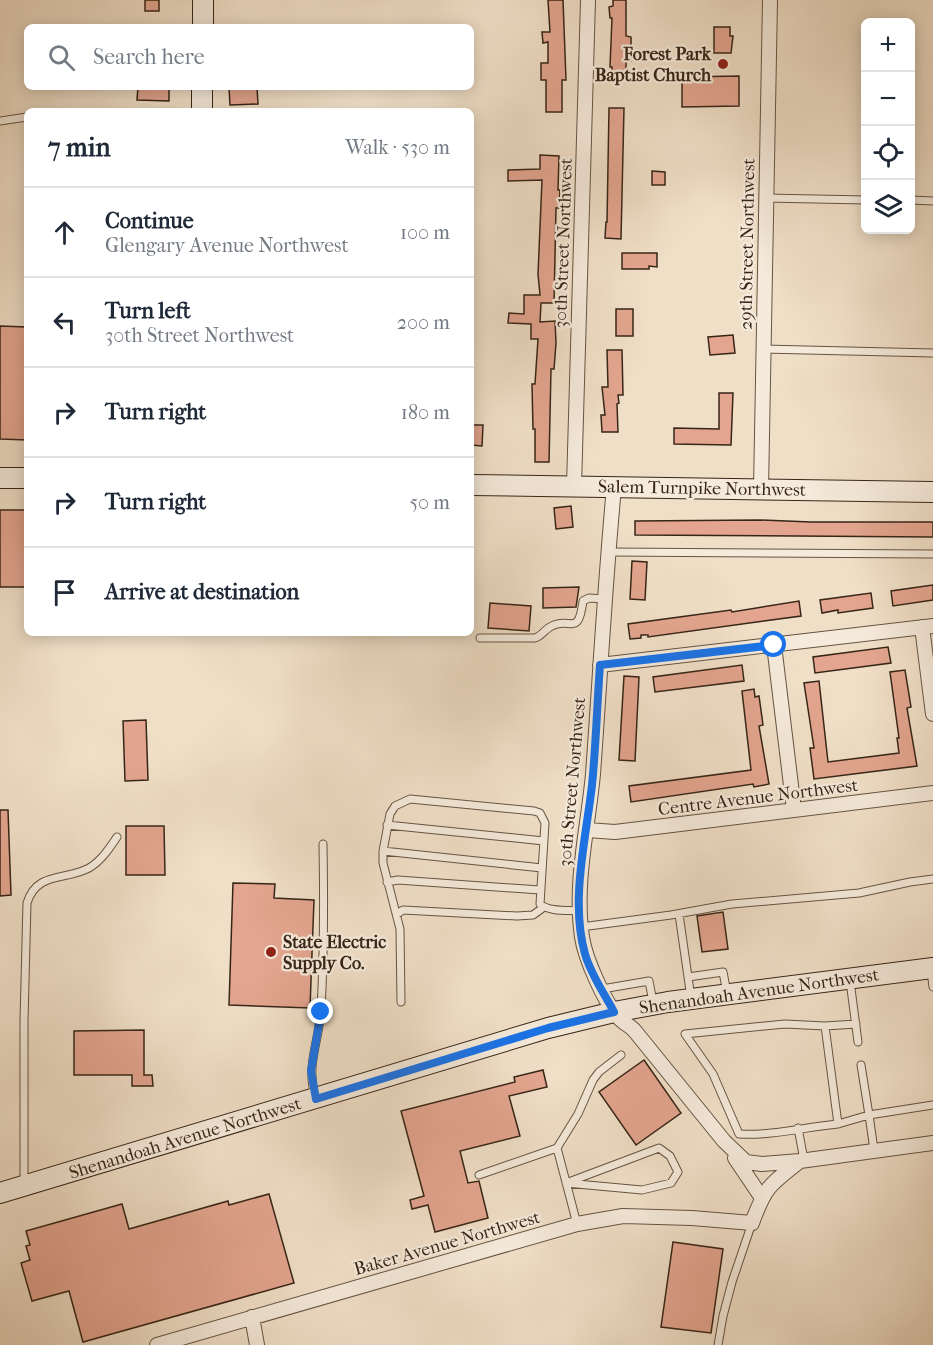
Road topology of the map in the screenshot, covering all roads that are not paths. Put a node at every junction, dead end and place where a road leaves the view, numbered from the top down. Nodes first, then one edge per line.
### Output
1 (203, 0) edge
2 (588, 0) edge
3 (770, 0) edge
4 (203, 24) edge
5 (202, 90) edge
6 (202, 108) edge
7 (24, 117) edge
8 (0, 121) edge
9 (765, 198) junction
10 (861, 200) edge
11 (915, 200) edge
12 (933, 201) edge
13 (764, 349) junction
14 (933, 353) edge
15 (0, 478) edge
16 (24, 478) edge
17 (474, 485) edge
18 (574, 486) junction
19 (614, 487) junction
20 (761, 489) junction
21 (933, 492) edge
22 (608, 552) junction
23 (933, 554) edge
24 (604, 599) junction
25 (928, 626) edge
26 (480, 638) dead end
27 (774, 645) junction
28 (600, 665) junction
29 (933, 714) edge
30 (933, 793) edge
31 (794, 810) junction
32 (387, 825) junction
33 (587, 830) junction
34 (117, 837) dead end
35 (544, 841) junction
36 (323, 844) dead end
37 (383, 851) junction
38 (542, 868) junction
39 (933, 879) edge
40 (387, 882) junction
41 (540, 890) junction
42 (544, 907) junction
43 (580, 911) junction
44 (397, 914) junction
45 (679, 914) junction
46 (581, 927) junction
47 (932, 974) edge
48 (688, 977) junction
49 (850, 978) junction
50 (602, 989) junction
51 (727, 994) junction
52 (691, 999) junction
53 (401, 1002) dead end
54 (653, 1005) junction
55 (614, 1012) junction
56 (856, 1024) junction
57 (825, 1026) junction
58 (858, 1042) dead end
59 (621, 1055) dead end
60 (861, 1065) dead end
61 (316, 1099) junction
62 (933, 1105) edge
63 (869, 1115) junction
64 (838, 1124) junction
65 (798, 1128) junction
66 (724, 1141) junction
67 (933, 1143) edge
68 (557, 1148) junction
69 (874, 1150) junction
70 (802, 1160) junction
71 (479, 1175) dead end
72 (566, 1183) junction
73 (24, 1185) junction
74 (0, 1192) edge
75 (762, 1198) junction
76 (752, 1223) junction
77 (577, 1224) junction
78 (252, 1317) junction
79 (157, 1345) edge
80 (257, 1345) edge
81 (718, 1345) edge

1 - 4 main road
2 - 18 street, 30th Street Northwest
3 - 9 street, 29th Street Northwest
5 - 6 main road
7 - 8 lane
9 - 10 lane
9 - 13 street, 29th Street Northwest
11 - 12 lane
13 - 14 lane
13 - 20 street, 29th Street Northwest
15 - 16 main road
17 - 18 main road, Salem Turnpike Northwest
18 - 19 main road, Salem Turnpike Northwest
19 - 20 main road, Salem Turnpike Northwest
19 - 22 street, 30th Street Northwest
20 - 21 main road, Salem Turnpike Northwest
22 - 23 lane
22 - 24 street, 30th Street Northwest
24 - 26 lane
24 - 28 street, 30th Street Northwest
25 - 27 street
25 - 29 street
27 - 28 street
27 - 31 street
28 - 33 street, 30th Street Northwest
30 - 31 street, Centre Avenue Northwest
31 - 33 street, Centre Avenue Northwest
32 - 35 lane
32 - 35 lane
32 - 37 lane
33 - 43 street, 30th Street Northwest
34 - 73 lane
35 - 38 lane
36 - 61 lane
37 - 38 lane
37 - 40 lane
38 - 41 lane
39 - 45 lane
40 - 41 lane
40 - 44 lane
41 - 42 lane
42 - 43 lane
42 - 44 lane
43 - 46 street, 30th Street Northwest
44 - 53 lane
45 - 46 lane
45 - 48 lane
46 - 50 street, 30th Street Northwest
47 - 49 main road, Shenandoah Avenue Northwest
48 - 51 lane
48 - 52 lane
49 - 51 main road, Shenandoah Avenue Northwest
49 - 56 lane
50 - 54 lane
50 - 55 street, 30th Street Northwest
51 - 52 main road, Shenandoah Avenue Northwest
52 - 54 main road, Shenandoah Avenue Northwest
54 - 55 main road, Shenandoah Avenue Northwest
55 - 61 main road, Shenandoah Avenue Northwest
55 - 66 street, 30th Street Northwest
56 - 57 lane
56 - 58 lane
57 - 64 lane
57 - 65 lane
59 - 68 lane
60 - 63 lane
61 - 73 main road, Shenandoah Avenue Northwest
62 - 63 lane
63 - 64 lane
63 - 69 lane
64 - 65 lane
65 - 70 lane
66 - 70 street, 30th Street Northwest
66 - 75 street, 30th Street Northwest
67 - 69 street, 30th Street Northwest
68 - 71 lane
68 - 72 lane
69 - 70 street, 30th Street Northwest
70 - 75 street
72 - 72 lane
72 - 77 lane
73 - 74 main road, Shenandoah Avenue Northwest
75 - 76 street
76 - 77 street, Baker Avenue Northwest
76 - 81 lane
77 - 78 street, Baker Avenue Northwest
78 - 79 street, Baker Avenue Northwest
78 - 80 street

